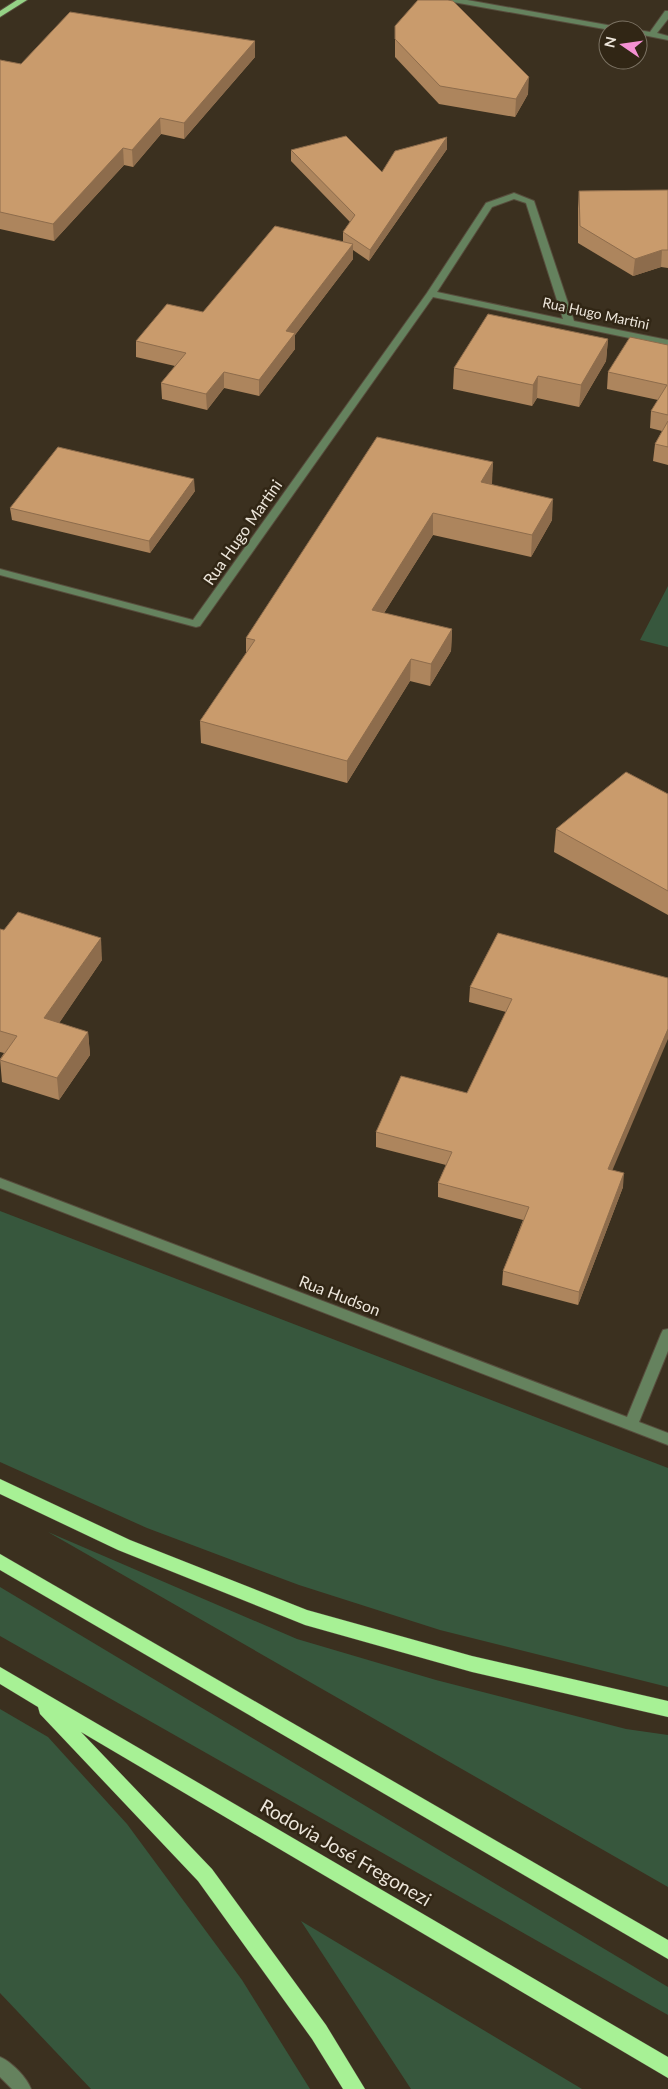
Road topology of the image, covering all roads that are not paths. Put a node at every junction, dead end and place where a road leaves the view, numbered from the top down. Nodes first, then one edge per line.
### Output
1 (23, 0) edge
2 (454, 0) edge
3 (668, 12) edge
4 (0, 15) edge
5 (598, 25) edge
6 (648, 34) edge
7 (652, 35) junction
8 (668, 38) edge
9 (431, 294) junction
10 (568, 321) junction
11 (668, 342) edge
12 (0, 572) edge
13 (0, 1183) edge
14 (668, 1334) edge
15 (631, 1424) junction
16 (668, 1439) edge
17 (0, 1486) edge
18 (0, 1561) edge
19 (0, 1675) edge
20 (33, 1694) junction
21 (668, 1709) edge
22 (668, 1950) edge
23 (0, 2065) edge
24 (668, 2068) edge
25 (23, 2089) edge
26 (355, 2089) edge

1 - 4 main road
2 - 5 street
3 - 7 street
6 - 7 street
7 - 8 street
9 - 10 street, Rua Hugo Martini
9 - 10 street, Rua Hugo Martini
9 - 12 street, Rua Hugo Martini
10 - 11 street, Rua Hugo Martini
13 - 15 street, Rua Hudson
14 - 15 street
15 - 16 street, Rua Hudson
17 - 21 highway
18 - 22 highway
19 - 20 highway, Rodovia José Fregonezi
20 - 24 highway, Rodovia José Fregonezi
20 - 26 highway
23 - 25 street

